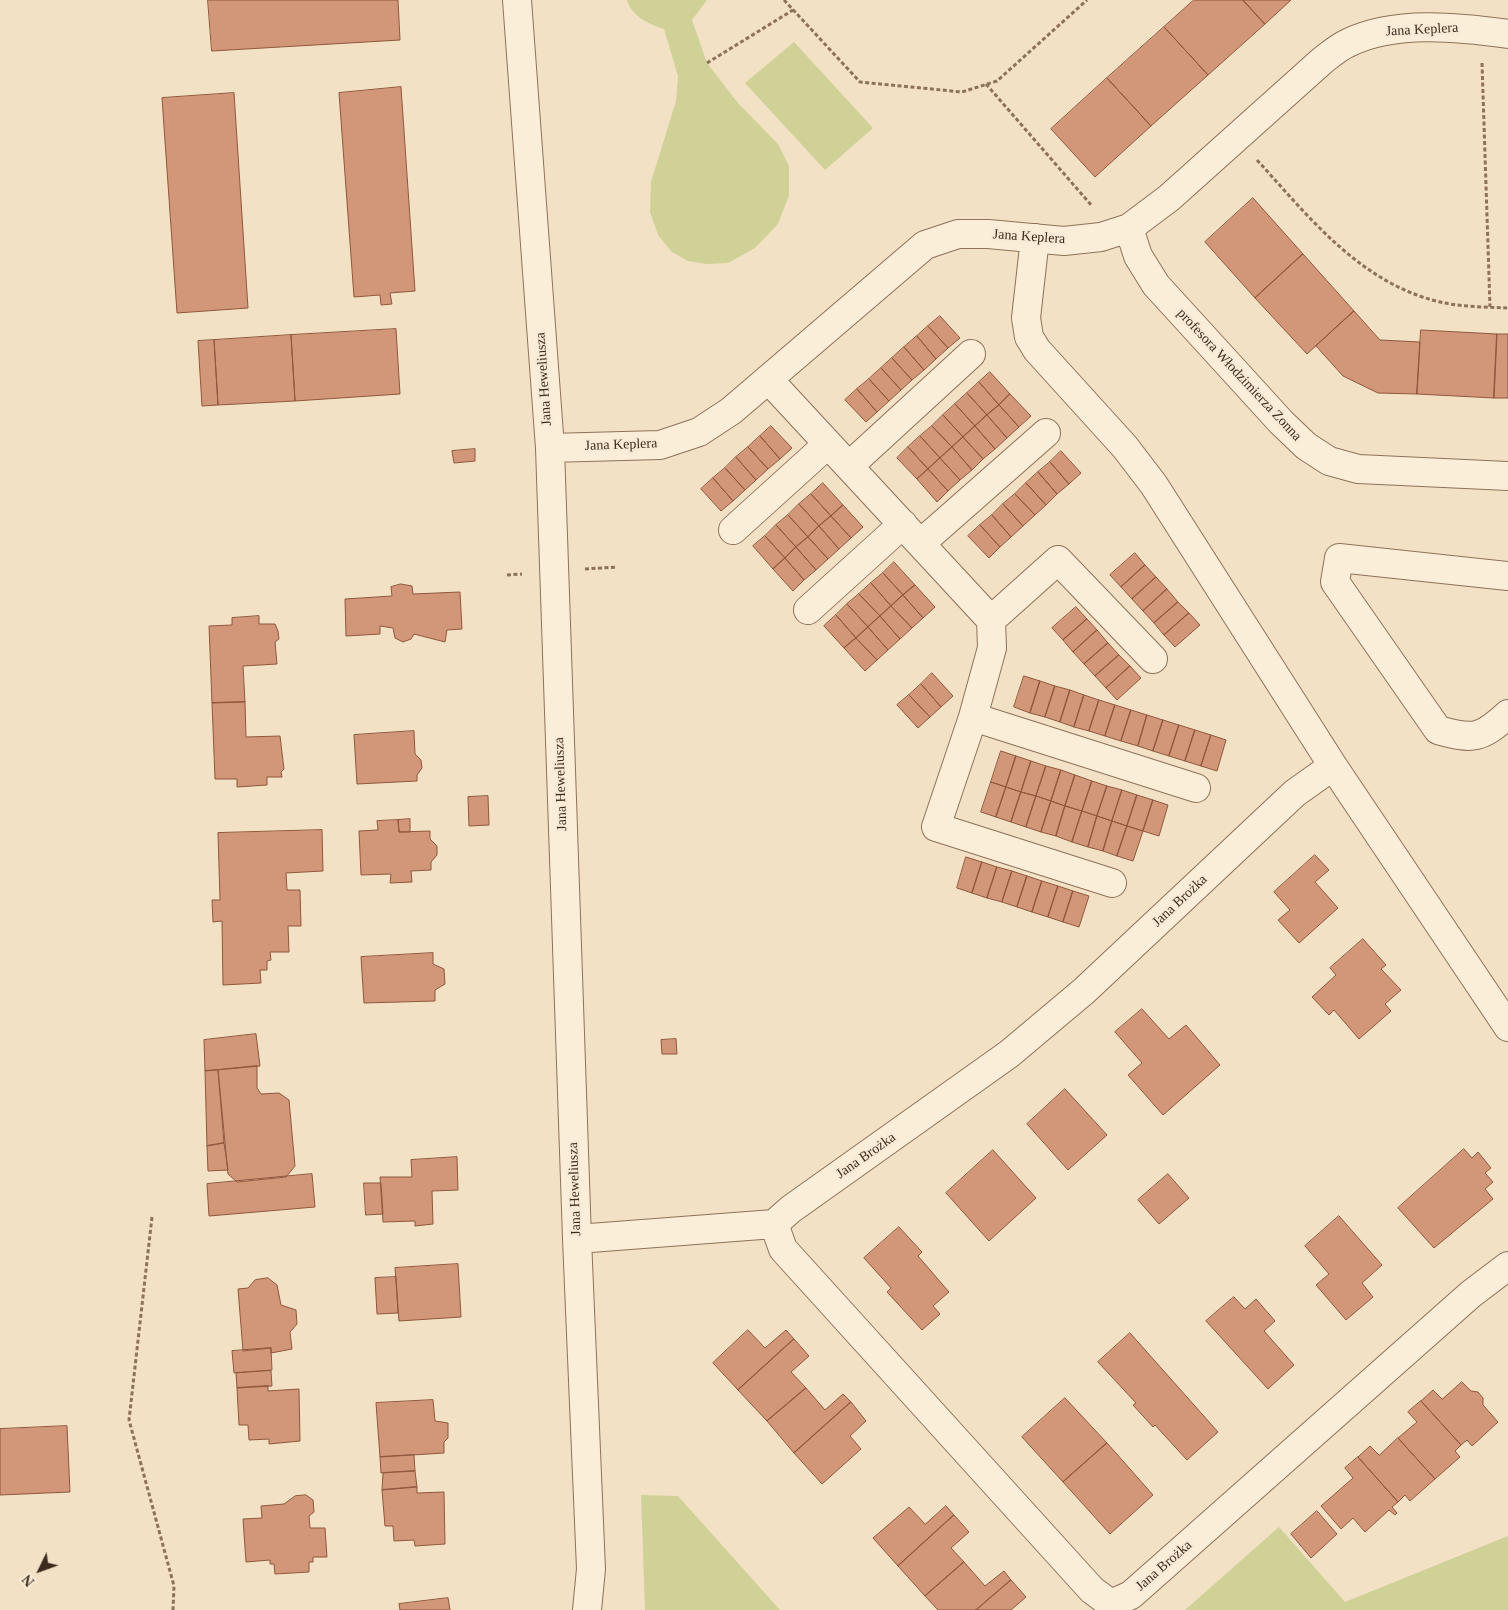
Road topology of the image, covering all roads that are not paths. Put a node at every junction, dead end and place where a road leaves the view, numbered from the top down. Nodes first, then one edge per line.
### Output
1 (517, 0) edge
2 (1508, 34) edge
3 (1129, 228) junction
4 (1035, 238) junction
5 (971, 354) dead end
6 (768, 379) junction
7 (1046, 432) dead end
8 (828, 444) junction
9 (550, 448) junction
10 (849, 466) junction
11 (1508, 476) edge
12 (733, 530) dead end
13 (912, 534) junction
14 (1508, 576) edge
15 (808, 610) dead end
16 (992, 620) junction
17 (1153, 659) dead end
18 (1508, 714) edge
19 (973, 717) junction
20 (1333, 766) junction
21 (1196, 788) dead end
22 (1112, 883) dead end
23 (1508, 1027) edge
24 (774, 1224) junction
25 (577, 1239) junction
26 (1508, 1266) edge
27 (591, 1568) junction
28 (587, 1610) edge
29 (599, 1610) edge

1 - 9 street, Jana Heweliusza
2 - 3 street, Jana Keplera
3 - 4 street, Jana Keplera
3 - 11 street, profesora Włodzimierza Zonna
4 - 6 street, Jana Keplera
4 - 20 street
5 - 10 street
6 - 8 street
6 - 9 street, Jana Keplera
7 - 13 street
8 - 10 street
8 - 12 street
9 - 25 street, Jana Heweliusza
10 - 13 street
13 - 15 street
13 - 16 street
14 - 18 street
16 - 17 street
16 - 19 street
19 - 21 street
19 - 22 street
20 - 23 street
20 - 24 street, Jana Brożka
24 - 25 street
24 - 26 street, Jana Brożka
25 - 27 street, Jana Heweliusza
27 - 28 street, Jana Heweliusza
27 - 29 street, Jana Heweliusza

